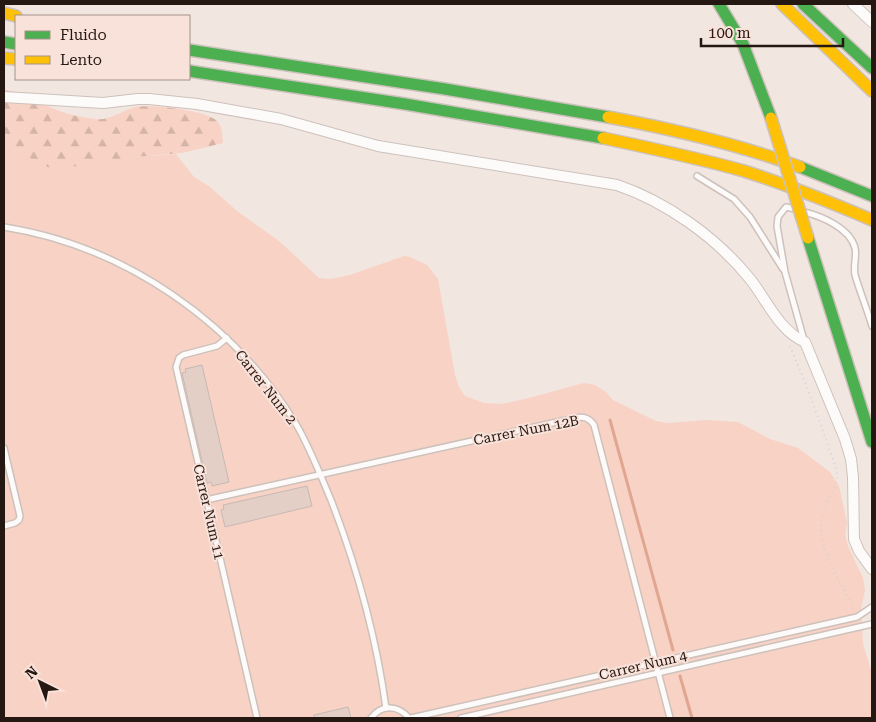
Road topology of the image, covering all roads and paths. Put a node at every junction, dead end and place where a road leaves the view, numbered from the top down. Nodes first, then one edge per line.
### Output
1 (719, 4) edge
2 (782, 4) edge
3 (803, 4) edge
4 (853, 4) edge
5 (872, 22) edge
6 (190, 50) edge
7 (872, 68) edge
8 (190, 71) edge
9 (872, 91) edge
10 (4, 97) edge
11 (697, 176) dead end
12 (872, 196) edge
13 (872, 220) edge
14 (4, 227) edge
15 (785, 272) junction
16 (872, 326) edge
17 (786, 329) junction
18 (227, 338) junction
19 (805, 342) junction
20 (872, 442) edge
21 (4, 448) edge
22 (320, 474) junction
23 (206, 500) junction
24 (4, 526) edge
25 (870, 564) edge
26 (872, 607) edge
27 (857, 616) junction
28 (872, 624) edge
29 (656, 662) junction
30 (659, 673) junction
31 (386, 708) junction
32 (257, 718) edge
33 (371, 718) edge
34 (410, 718) edge
35 (461, 718) edge
36 (670, 718) edge

1 - 20 main road, bridge
2 - 9 main road
3 - 7 main road
4 - 5 street
6 - 12 main road
8 - 13 main road
10 - 17 street
11 - 15 lane
14 - 18 lane, Carrer Num 2
15 - 16 lane
15 - 19 lane
17 - 19 street
17 - 27 path
18 - 22 lane, Carrer Num 2
18 - 23 lane, Carrer Num 11
19 - 25 street
21 - 24 lane
22 - 23 lane, Carrer Num 12B
22 - 29 lane, Carrer Num 12B
22 - 31 lane, Carrer Num 2
23 - 32 lane, Carrer Num 11
26 - 27 lane, Carrer Num 4
27 - 29 lane, Carrer Num 4
28 - 30 lane, Carrer Num 4
29 - 30 lane, Carrer Num 12B
29 - 34 lane, Carrer Num 4
30 - 35 lane, Carrer Num 4
30 - 36 lane, Carrer Num 12B
31 - 33 lane
31 - 34 lane

